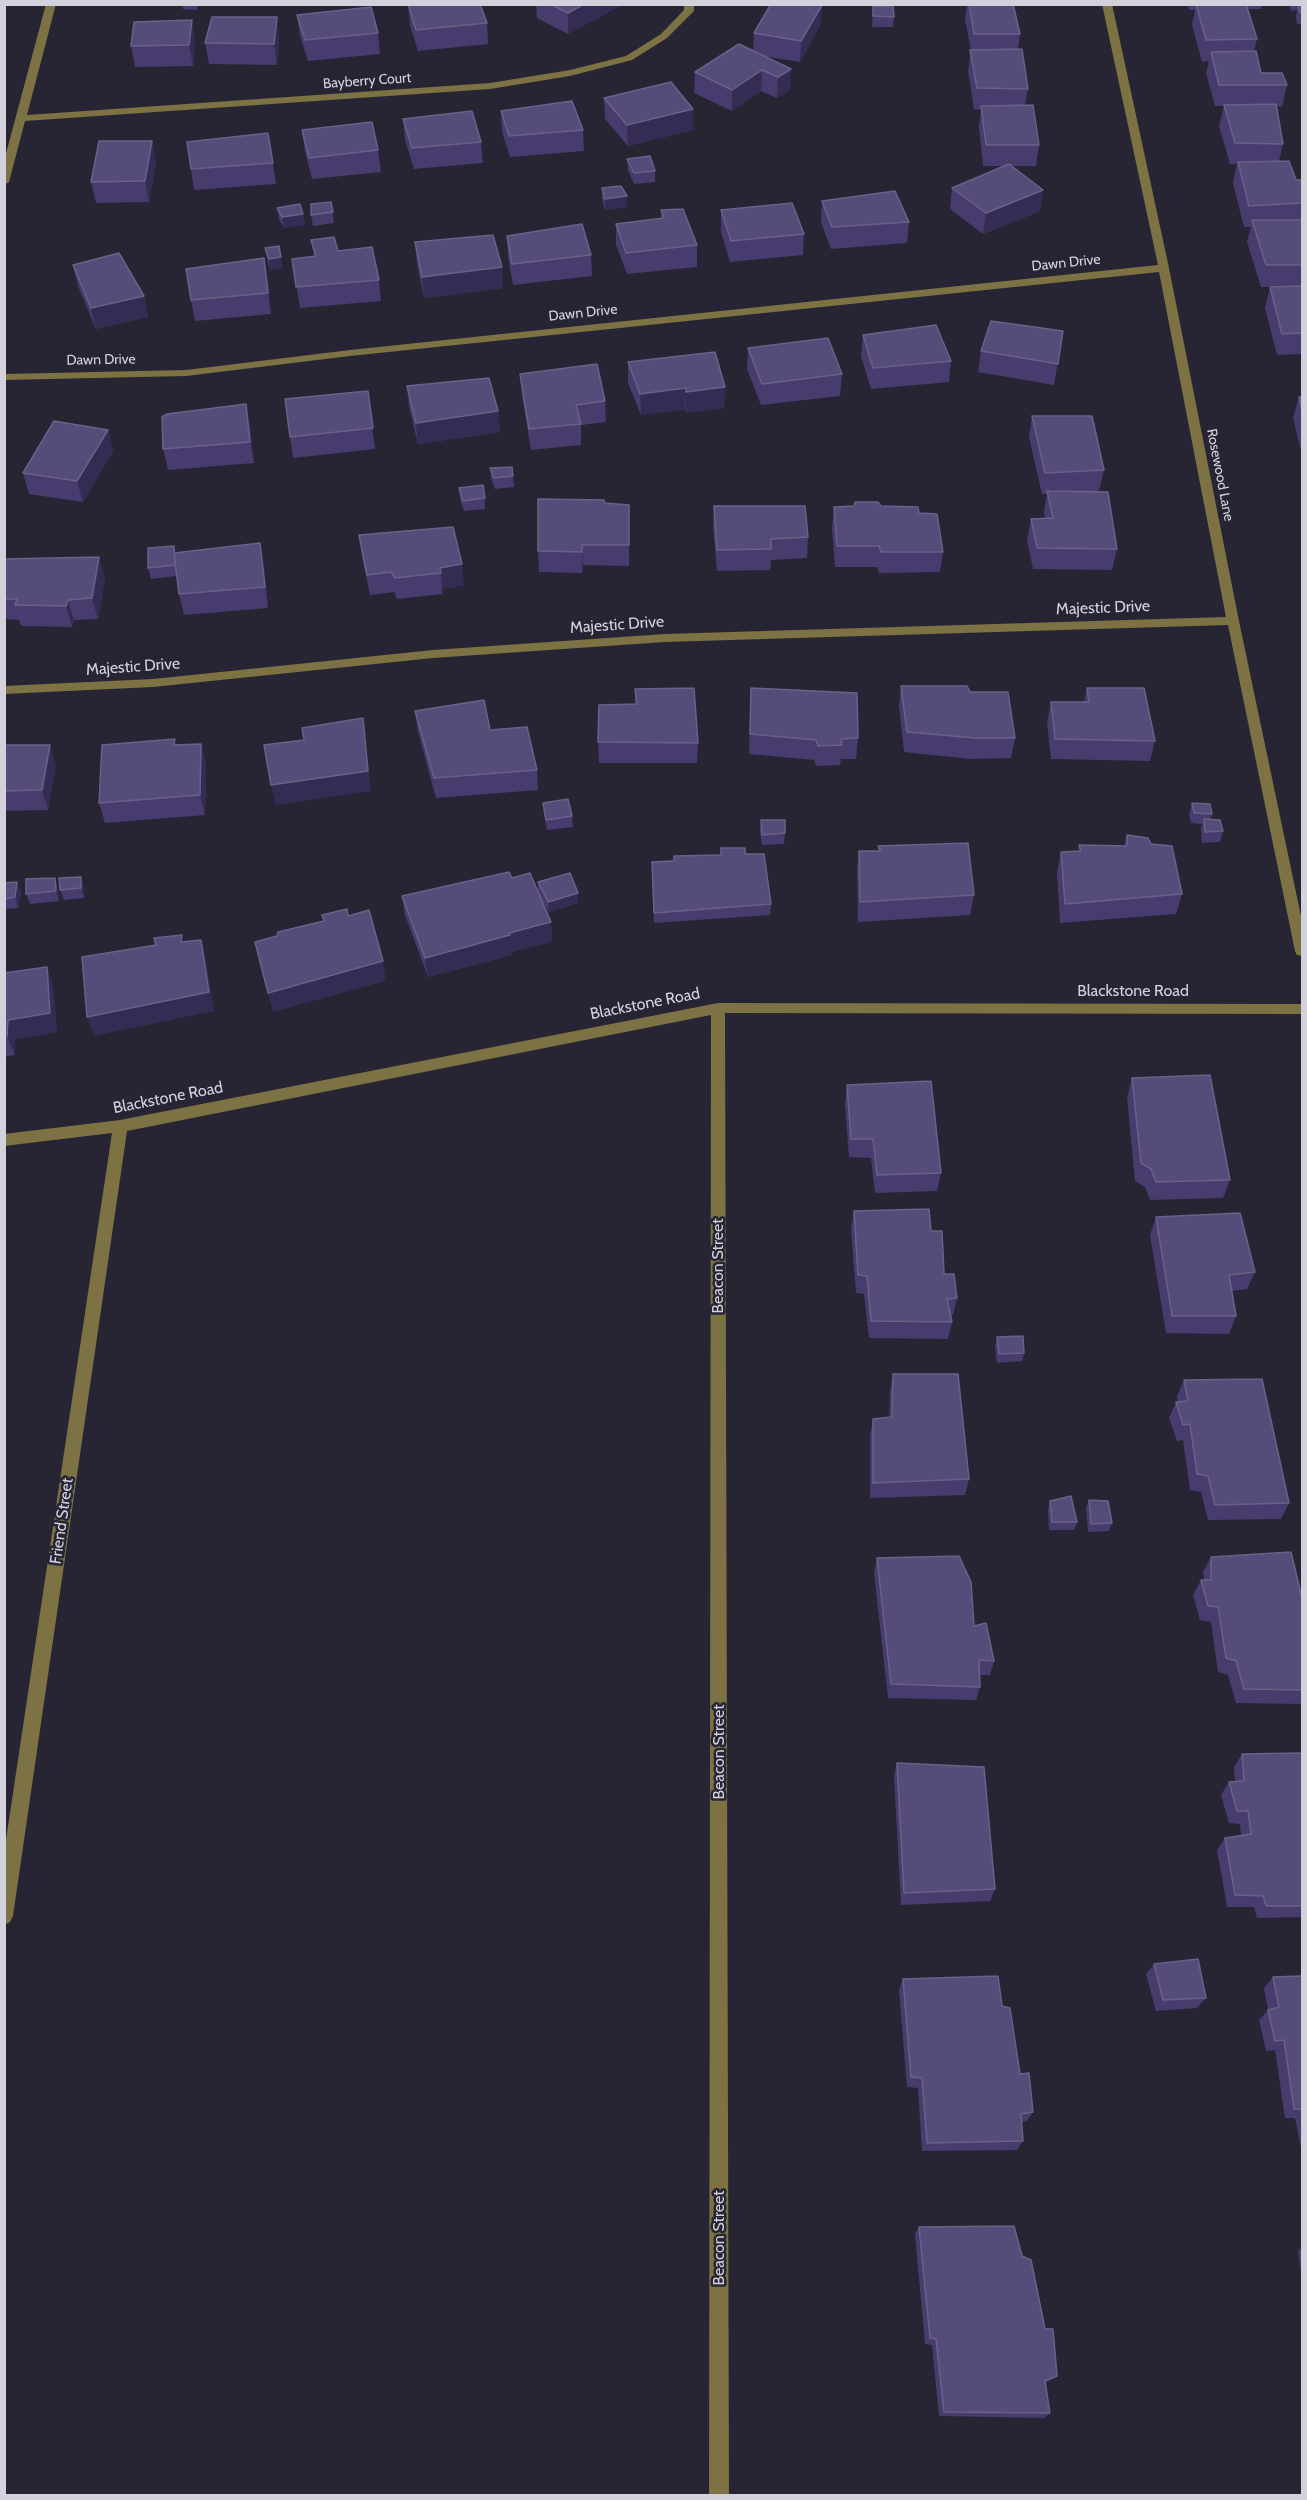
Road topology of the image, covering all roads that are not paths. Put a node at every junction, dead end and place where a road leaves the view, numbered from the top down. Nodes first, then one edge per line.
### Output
1 (51, 4) edge
2 (689, 4) edge
3 (1107, 4) edge
4 (21, 118) junction
5 (4, 182) edge
6 (1164, 268) junction
7 (4, 377) edge
8 (1233, 621) junction
9 (4, 690) edge
10 (1302, 951) edge
11 (718, 1008) junction
12 (1302, 1009) edge
13 (120, 1126) junction
14 (4, 1140) edge
15 (4, 1916) edge
16 (719, 2496) edge

1 - 4 street
2 - 4 street, Bayberry Court
3 - 6 street, Rosewood Lane
4 - 5 street
6 - 7 street, Dawn Drive
6 - 8 street, Rosewood Lane
8 - 9 street, Majestic Drive
8 - 10 street, Rosewood Lane
11 - 12 street, Blackstone Road
11 - 13 street, Blackstone Road
11 - 16 street, Beacon Street
13 - 14 street, Blackstone Road
13 - 15 street, Friend Street

